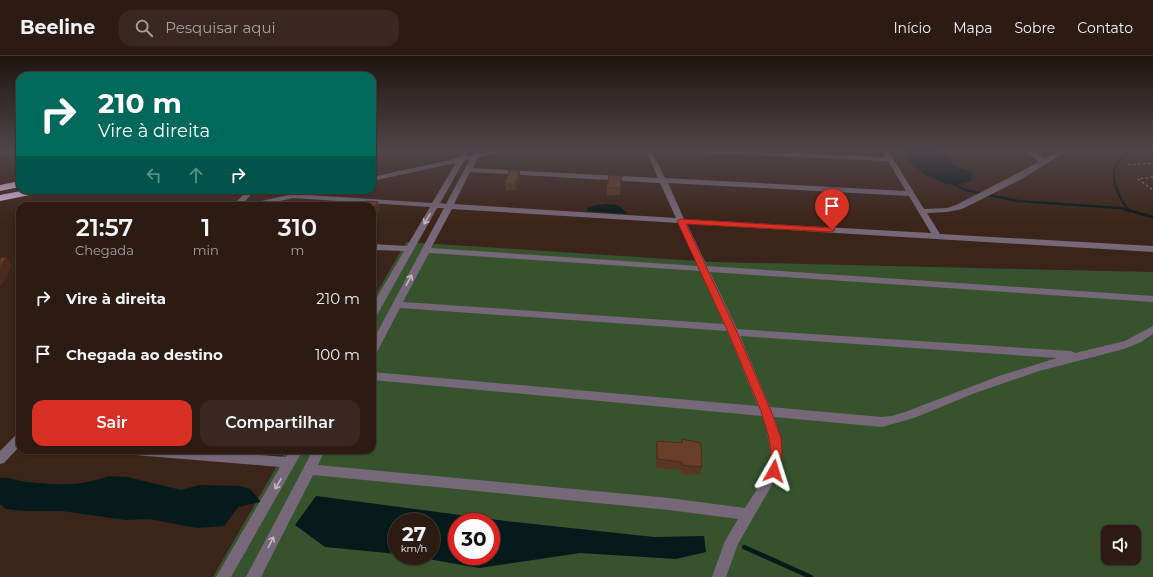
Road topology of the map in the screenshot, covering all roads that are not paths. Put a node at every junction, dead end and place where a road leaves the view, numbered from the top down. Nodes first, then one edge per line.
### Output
1 (399, 173) edge
2 (454, 173) edge
3 (465, 173) edge
4 (526, 173) edge
5 (660, 173) edge
6 (899, 173) edge
7 (1023, 173) edge
8 (376, 178) edge
9 (664, 181) junction
10 (16, 185) edge
11 (0, 188) edge
12 (20, 194) edge
13 (248, 194) edge
14 (301, 194) edge
15 (911, 194) junction
16 (292, 196) junction
17 (0, 198) edge
18 (240, 202) edge
19 (266, 202) edge
20 (436, 205) junction
21 (449, 205) junction
22 (922, 211) junction
23 (681, 221) junction
24 (937, 236) junction
25 (376, 247) edge
26 (410, 249) junction
27 (1149, 249) edge
28 (426, 250) junction
29 (1153, 256) edge
30 (703, 269) junction
31 (1153, 299) edge
32 (376, 300) edge
33 (396, 305) junction
34 (1153, 329) edge
35 (732, 330) junction
36 (376, 344) edge
37 (1080, 356) junction
38 (376, 376) edge
39 (766, 411) junction
40 (16, 443) edge
41 (183, 454) edge
42 (295, 454) edge
43 (317, 454) edge
44 (0, 459) edge
45 (290, 463) junction
46 (308, 469) junction
47 (747, 514) junction
48 (223, 577) edge
49 (253, 577) edge
50 (719, 577) edge

1 - 8 street
2 - 20 street
3 - 21 street
4 - 9 street
5 - 9 street
6 - 15 street
7 - 22 street
9 - 15 street
9 - 23 street
10 - 11 highway
12 - 17 highway
13 - 18 street
14 - 16 street
15 - 22 street
16 - 19 street
16 - 20 street
20 - 21 street
20 -> 26 street
21 - 23 street
21 - 28 street
22 - 24 street
23 - 24 street
23 - 30 street
24 - 27 street
25 - 26 street
26 - 32 street
27 - 29 street
28 - 30 street
33 -> 28 street
30 - 31 street
30 - 35 street
33 - 35 street
33 - 36 street
34 - 37 street
35 - 37 street
35 - 39 street
37 - 39 street
38 - 39 street
39 - 47 street
40 - 44 street
41 - 45 street
42 - 45 street
43 - 46 street
45 -> 48 street
46 - 47 street
49 -> 46 street
47 - 50 street

